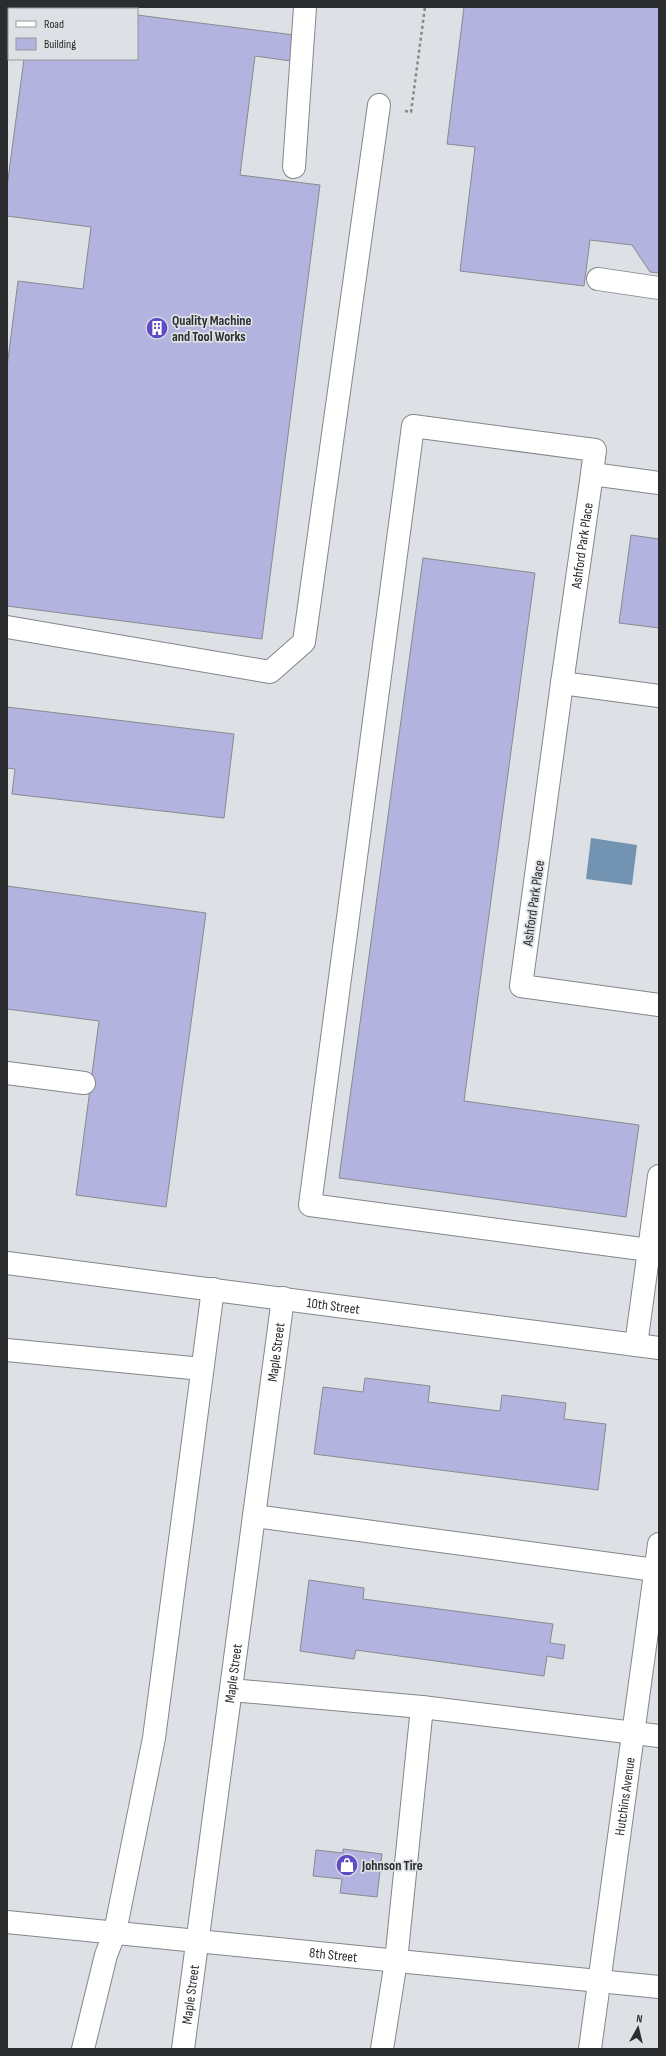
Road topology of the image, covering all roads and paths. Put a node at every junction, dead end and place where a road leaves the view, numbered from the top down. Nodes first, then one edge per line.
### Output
1 (305, 7) edge
2 (425, 7) edge
3 (379, 105) joint
4 (294, 167) dead end
5 (598, 279) dead end
6 (659, 288) edge
7 (592, 474) junction
8 (659, 484) edge
9 (7, 627) edge
10 (562, 683) junction
11 (659, 696) edge
12 (659, 1005) edge
13 (7, 1073) edge
14 (84, 1084) dead end
15 (659, 1176) edge
16 (656, 1225) edge
17 (649, 1250) junction
18 (7, 1264) edge
19 (212, 1289) junction
20 (283, 1298) junction
21 (636, 1345) junction
22 (659, 1348) edge
23 (7, 1350) edge
24 (202, 1369) junction
25 (254, 1516) junction
26 (659, 1544) edge
27 (655, 1570) junction
28 (231, 1690) junction
29 (422, 1707) junction
30 (633, 1734) junction
31 (659, 1736) edge
32 (7, 1922) edge
33 (115, 1932) junction
34 (198, 1941) junction
35 (396, 1960) junction
36 (600, 1981) junction
37 (659, 1987) edge
38 (83, 2049) edge
39 (183, 2049) edge
40 (382, 2049) edge
41 (590, 2049) edge

1 - 4 street
2 - 3 path
3 - 9 street
5 - 6 street
7 - 8 street
7 - 10 street, Ashford Park Place
7 - 17 street, Ashford Park Place
10 - 11 street
10 - 12 street, Ashford Park Place
13 - 14 street
15 - 16 street
16 - 17 street
17 - 21 street
18 - 19 street, 10th Street
19 - 20 street, 10th Street
19 - 24 street
20 - 21 street, 10th Street
20 - 25 street, Maple Street
21 - 22 street, 10th Street
23 - 24 street
24 - 33 street
25 - 27 street
25 - 28 street, Maple Street
26 - 27 street, Hutchins Avenue
27 - 30 street, Hutchins Avenue
28 - 29 street
28 - 34 street, Maple Street
29 - 30 street
29 - 35 street
30 - 31 street
30 - 36 street, Hutchins Avenue
32 - 33 street, 8th Street
33 - 34 street, 8th Street
33 - 38 street
34 - 35 street, 8th Street
34 - 39 street, Maple Street
35 - 36 street, 8th Street
35 - 40 street
36 - 37 street, 8th Street
36 - 41 street, Hutchins Avenue

